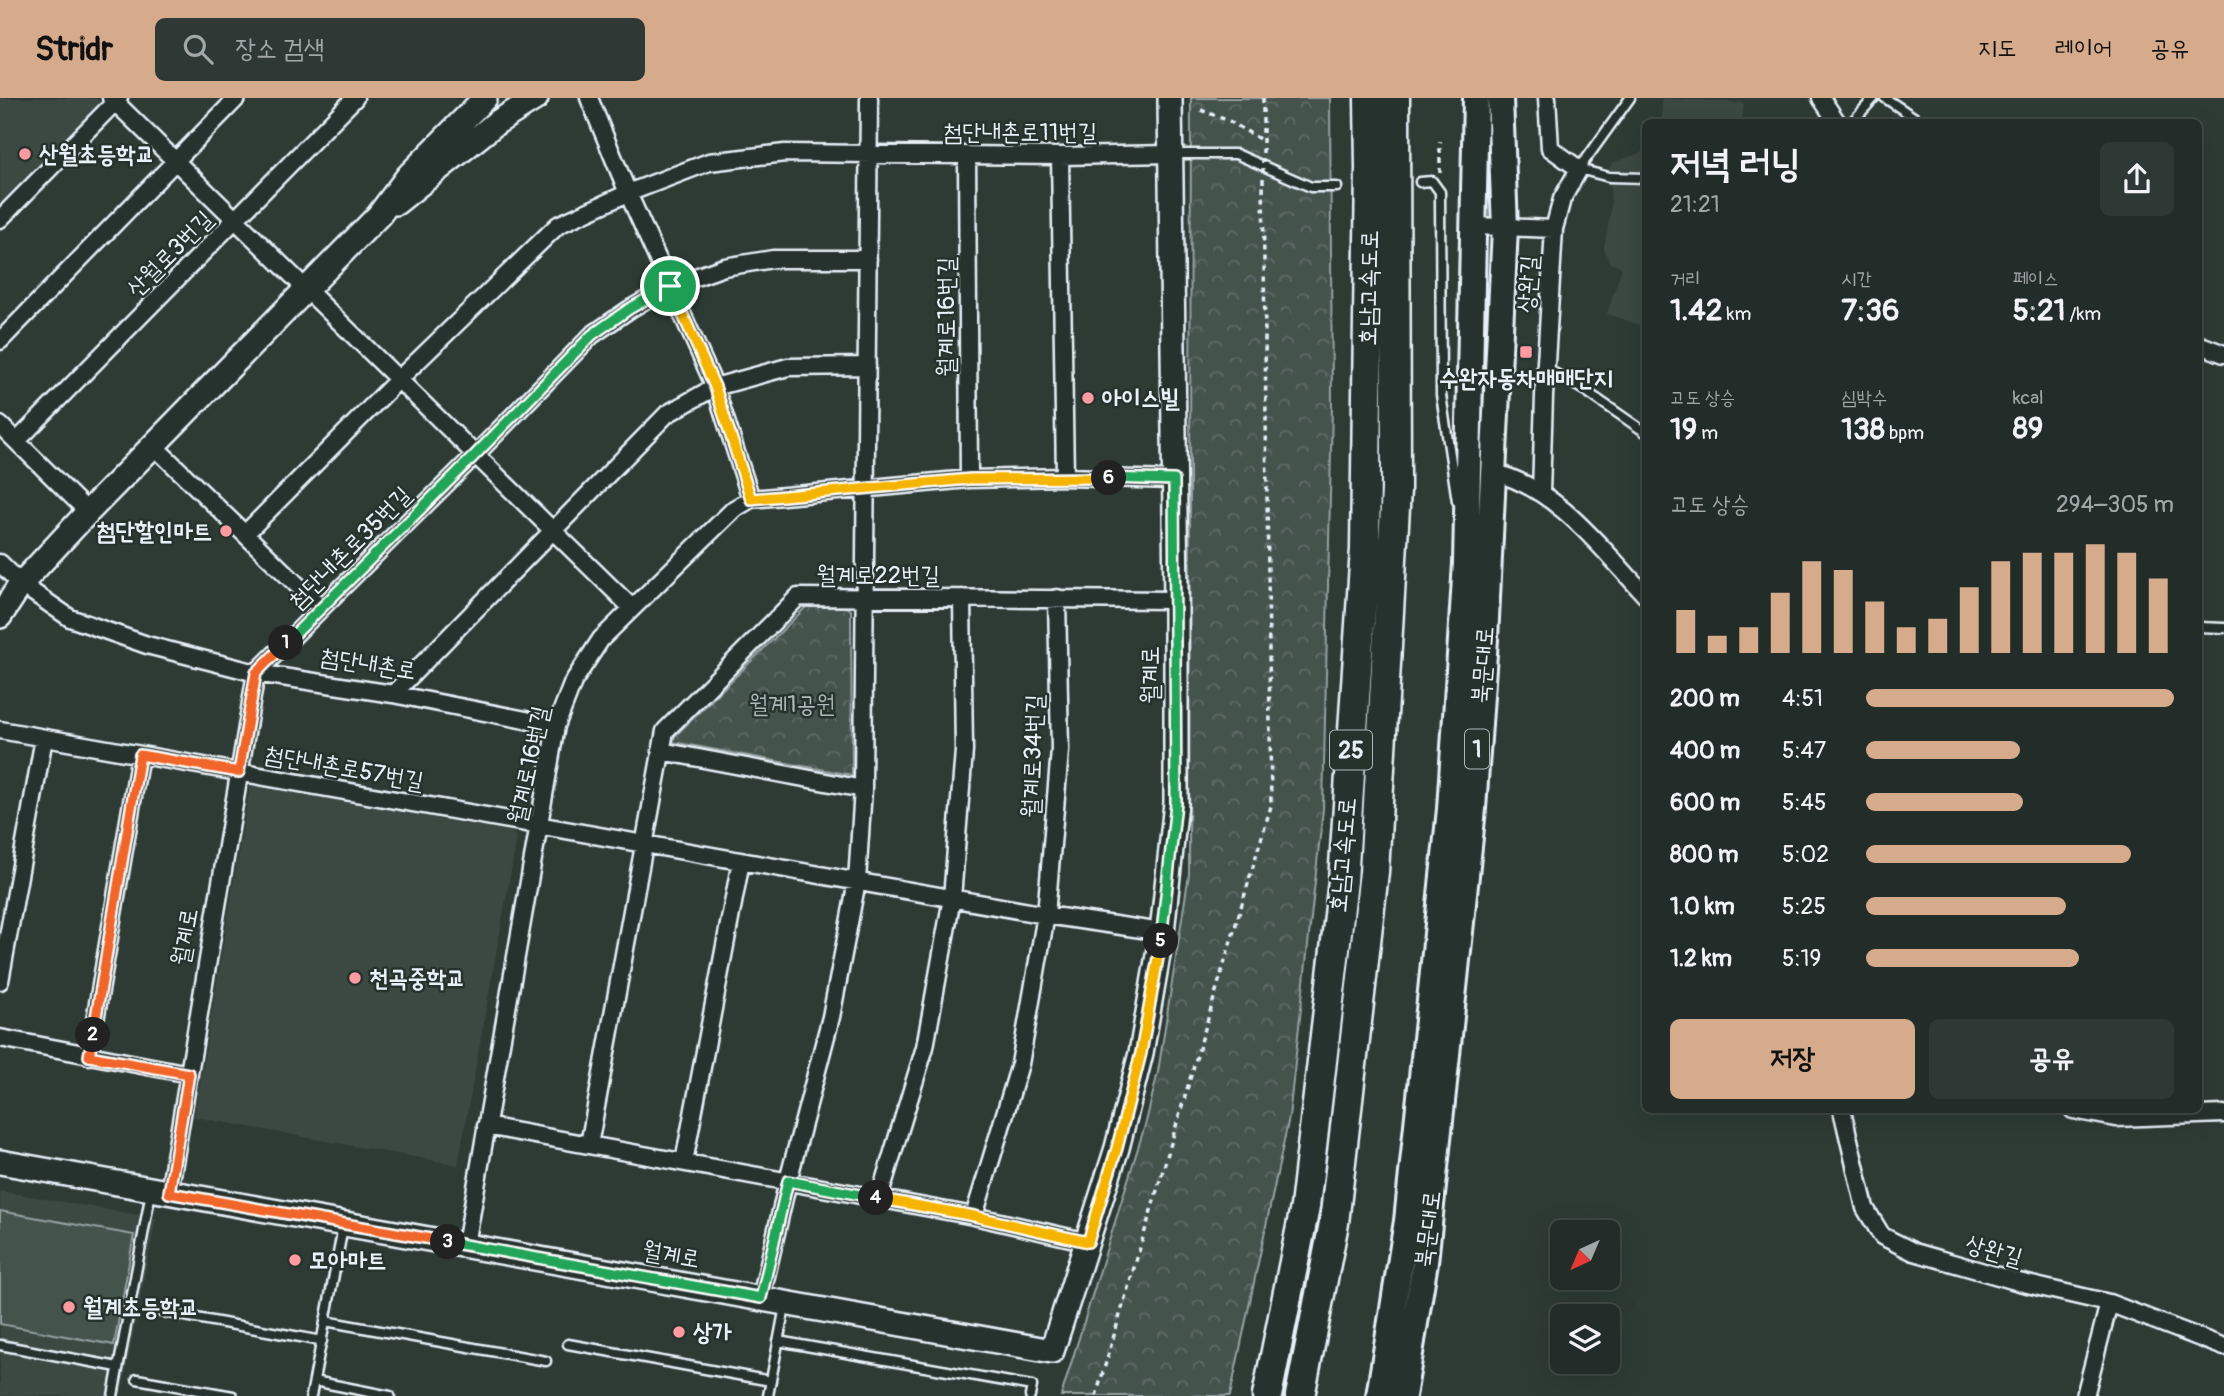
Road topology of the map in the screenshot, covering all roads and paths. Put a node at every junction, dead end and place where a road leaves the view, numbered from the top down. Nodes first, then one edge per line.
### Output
1 (237, 98) edge
2 (355, 98) edge
3 (485, 98) edge
4 (536, 98) edge
5 (589, 98) edge
6 (869, 98) edge
7 (1170, 98) edge
8 (1263, 98) edge
9 (1369, 98) edge
10 (1395, 98) edge
11 (1403, 98) edge
12 (1476, 98) edge
13 (1500, 98) edge
14 (1547, 98) edge
15 (1630, 98) edge
16 (1821, 98) edge
17 (1874, 98) edge
18 (1885, 98) edge
19 (115, 99) edge
20 (1201, 110) dead end
21 (1835, 119) edge
22 (1855, 119) edge
23 (1916, 119) edge
24 (1263, 141) junction
25 (1440, 141) dead end
26 (869, 152) junction
27 (1172, 154) junction
28 (967, 155) junction
29 (1060, 156) junction
30 (175, 161) junction
31 (1396, 165) junction
32 (1579, 169) junction
33 (1642, 178) edge
34 (1420, 182) dead end
35 (1337, 187) dead end
36 (1440, 192) junction
37 (628, 193) junction
38 (379, 215) junction
39 (0, 219) edge
40 (235, 220) junction
41 (1474, 226) junction
42 (1504, 228) junction
43 (1554, 229) junction
44 (868, 259) junction
45 (670, 286) junction
46 (307, 290) junction
47 (0, 341) edge
48 (2202, 346) edge
49 (2224, 354) edge
50 (867, 366) junction
51 (1546, 368) junction
52 (398, 380) junction
53 (715, 387) junction
54 (0, 425) edge
55 (1642, 430) edge
56 (17, 441) junction
57 (154, 446) junction
58 (475, 455) junction
59 (1491, 472) junction
60 (1065, 477) junction
61 (970, 479) junction
62 (1174, 480) junction
63 (865, 489) junction
64 (1541, 494) junction
65 (751, 499) junction
66 (88, 512) junction
67 (553, 531) junction
68 (245, 534) junction
69 (0, 563) edge
70 (1466, 563) junction
71 (21, 584) junction
72 (1642, 592) edge
73 (863, 597) junction
74 (962, 598) junction
75 (1057, 598) junction
76 (1176, 600) junction
77 (321, 608) junction
78 (632, 608) junction
79 (0, 616) edge
80 (2202, 627) edge
81 (2224, 628) edge
82 (256, 673) junction
83 (393, 694) junction
84 (556, 726) junction
85 (0, 730) edge
86 (44, 738) junction
87 (661, 751) junction
88 (140, 755) junction
89 (239, 772) junction
90 (863, 789) junction
91 (540, 825) junction
92 (644, 844) junction
93 (741, 861) junction
94 (857, 881) junction
95 (953, 898) junction
96 (1046, 915) junction
97 (1162, 932) junction
98 (0, 981) edge
99 (0, 1038) edge
100 (89, 1056) junction
101 (189, 1074) junction
102 (1843, 1113) edge
103 (2089, 1113) edge
104 (2224, 1114) edge
105 (486, 1126) junction
106 (589, 1145) junction
107 (0, 1162) edge
108 (684, 1162) junction
109 (788, 1181) junction
110 (160, 1191) junction
111 (880, 1198) junction
112 (974, 1216) junction
113 (344, 1223) junction
114 (1088, 1242) junction
115 (466, 1245) junction
116 (761, 1298) junction
117 (786, 1303) junction
118 (2109, 1303) junction
119 (152, 1310) dead end
120 (325, 1321) junction
121 (322, 1341) junction
122 (778, 1341) junction
123 (0, 1345) edge
124 (568, 1345) dead end
125 (2224, 1347) edge
126 (546, 1361) dead end
127 (118, 1367) junction
128 (137, 1379) dead end
129 (314, 1381) junction
130 (771, 1381) junction
131 (113, 1396) edge
132 (233, 1396) edge
133 (311, 1396) edge
134 (390, 1396) edge
135 (768, 1396) edge
136 (1030, 1396) edge
137 (1096, 1396) edge
138 (1267, 1396) edge
139 (1300, 1396) edge
140 (1379, 1396) edge
141 (1403, 1396) edge
142 (2085, 1396) edge

1 - 30 street
2 - 40 street, 산월로3번길
3 - 38 street
4 - 38 street
5 - 37 street
6 - 26 street
7 - 27 street, 월계로
8 - 24 path
9 - 138 highway, 호남고속도로 / 25
10 - 31 highway, 호남고속도로 / 25
11 - 31 highway
12 - 41 main road, 북문대로 / 1
13 - 42 main road, 북문대로 / 1
14 - 32 street
15 - 32 lane
16 - 21 street
17 - 22 lane
18 - 23 lane
19 - 30 street
19 - 39 street
20 - 24 path
24 - 137 path, bridge
25 - 36 path
26 - 28 street, 첨단내촌로11번길
26 - 37 street, 첨단내촌로11번길
26 - 44 street
27 - 29 street, 첨단내촌로11번길
27 - 35 lane
27 - 62 street, 월계로
28 - 29 street, 첨단내촌로11번길
28 - 61 street, 월계로16번길
29 - 60 street
30 - 40 street
30 - 47 street
31 - 139 highway, 호남고속도로 / 25
32 - 33 lane
32 - 43 street, 상완길
34 - 36 lane
36 - 70 lane
37 - 45 street
37 - 52 street
38 - 46 street
40 - 46 street
40 - 56 street, 산월로3번길
41 - 42 street
41 - 70 main road, 북문대로 / 1
42 - 43 street
42 - 59 main road, 북문대로 / 1
43 - 51 street, 상완길
44 - 45 street
44 - 50 street
45 - 53 street
45 - 58 street, 첨단내촌로35번길
46 - 52 street
46 - 57 street
48 - 49 street
50 - 53 street
50 - 63 street
51 - 55 lane
51 - 64 street, 상완길
52 - 58 street
52 - 68 street
53 - 65 street
53 - 67 street
54 - 56 street
56 - 66 street
57 - 66 street
57 - 68 street, 첨단내촌로
58 - 67 street
58 - 77 street, 첨단내촌로35번길
59 - 64 street
59 - 141 main road, 북문대로 / 1
60 - 61 street
60 - 62 street
61 - 63 street
62 - 76 street, 월계로
63 - 65 street
63 - 73 street
64 - 72 street
65 - 78 street, 월계로16번길
66 - 71 street
67 - 78 street
67 - 83 street
68 - 77 street, 첨단내촌로
69 - 71 street, 첨단내촌로
70 - 140 main road, 북문대로 / 1
71 - 79 street
71 - 82 street, 첨단내촌로
73 - 74 street, 월계로22번길
73 - 87 street, 월계로22번길
73 - 90 street
74 - 75 street, 월계로22번길
74 - 95 street
75 - 76 street, 월계로22번길
75 - 96 street, 월계로34번길
76 - 97 street, 월계로
77 - 82 street, 첨단내촌로35번길
78 - 84 street, 월계로16번길
80 - 81 lane
82 - 83 street, 첨단내촌로
82 - 89 street, 월계로
83 - 84 street, 첨단내촌로
84 - 91 street, 월계로16번길
85 - 86 street, 첨단내촌로57번길
86 - 88 street, 첨단내촌로57번길
86 - 98 street
87 - 90 street
87 - 92 street, 월계로22번길
88 - 89 street, 첨단내촌로57번길
88 - 100 street
89 - 91 street, 첨단내촌로57번길
89 - 101 street, 월계로
90 - 94 street
91 - 92 street
91 - 105 street, 월계로16번길
92 - 93 street
92 - 106 street
93 - 94 street
93 - 108 street
94 - 95 street
94 - 109 street
95 - 96 street
95 - 111 street
96 - 97 street
96 - 112 street, 월계로34번길
97 - 114 street, 월계로
99 - 100 street
100 - 101 street
101 - 110 street, 월계로
102 - 118 street, 상완길
103 - 104 street
105 - 106 street
105 - 115 street, 월계로16번길
106 - 108 street
107 - 110 street, 월계로
108 - 109 street
109 - 111 street
109 - 116 street
110 - 113 street, 월계로
110 - 127 lane
111 - 112 street
112 - 114 street
113 - 115 street, 월계로
113 - 120 lane
114 - 117 street, 월계로
115 - 116 street, 월계로
116 - 117 street, 월계로
117 - 122 lane
118 - 125 street, 상완길
118 - 142 street
119 - 121 lane
120 - 121 lane
120 - 126 lane
121 - 129 lane
122 - 130 lane
122 - 136 lane
123 - 127 lane
124 - 130 lane
127 - 131 lane
128 - 132 lane
129 - 133 lane
129 - 134 lane
130 - 135 lane

